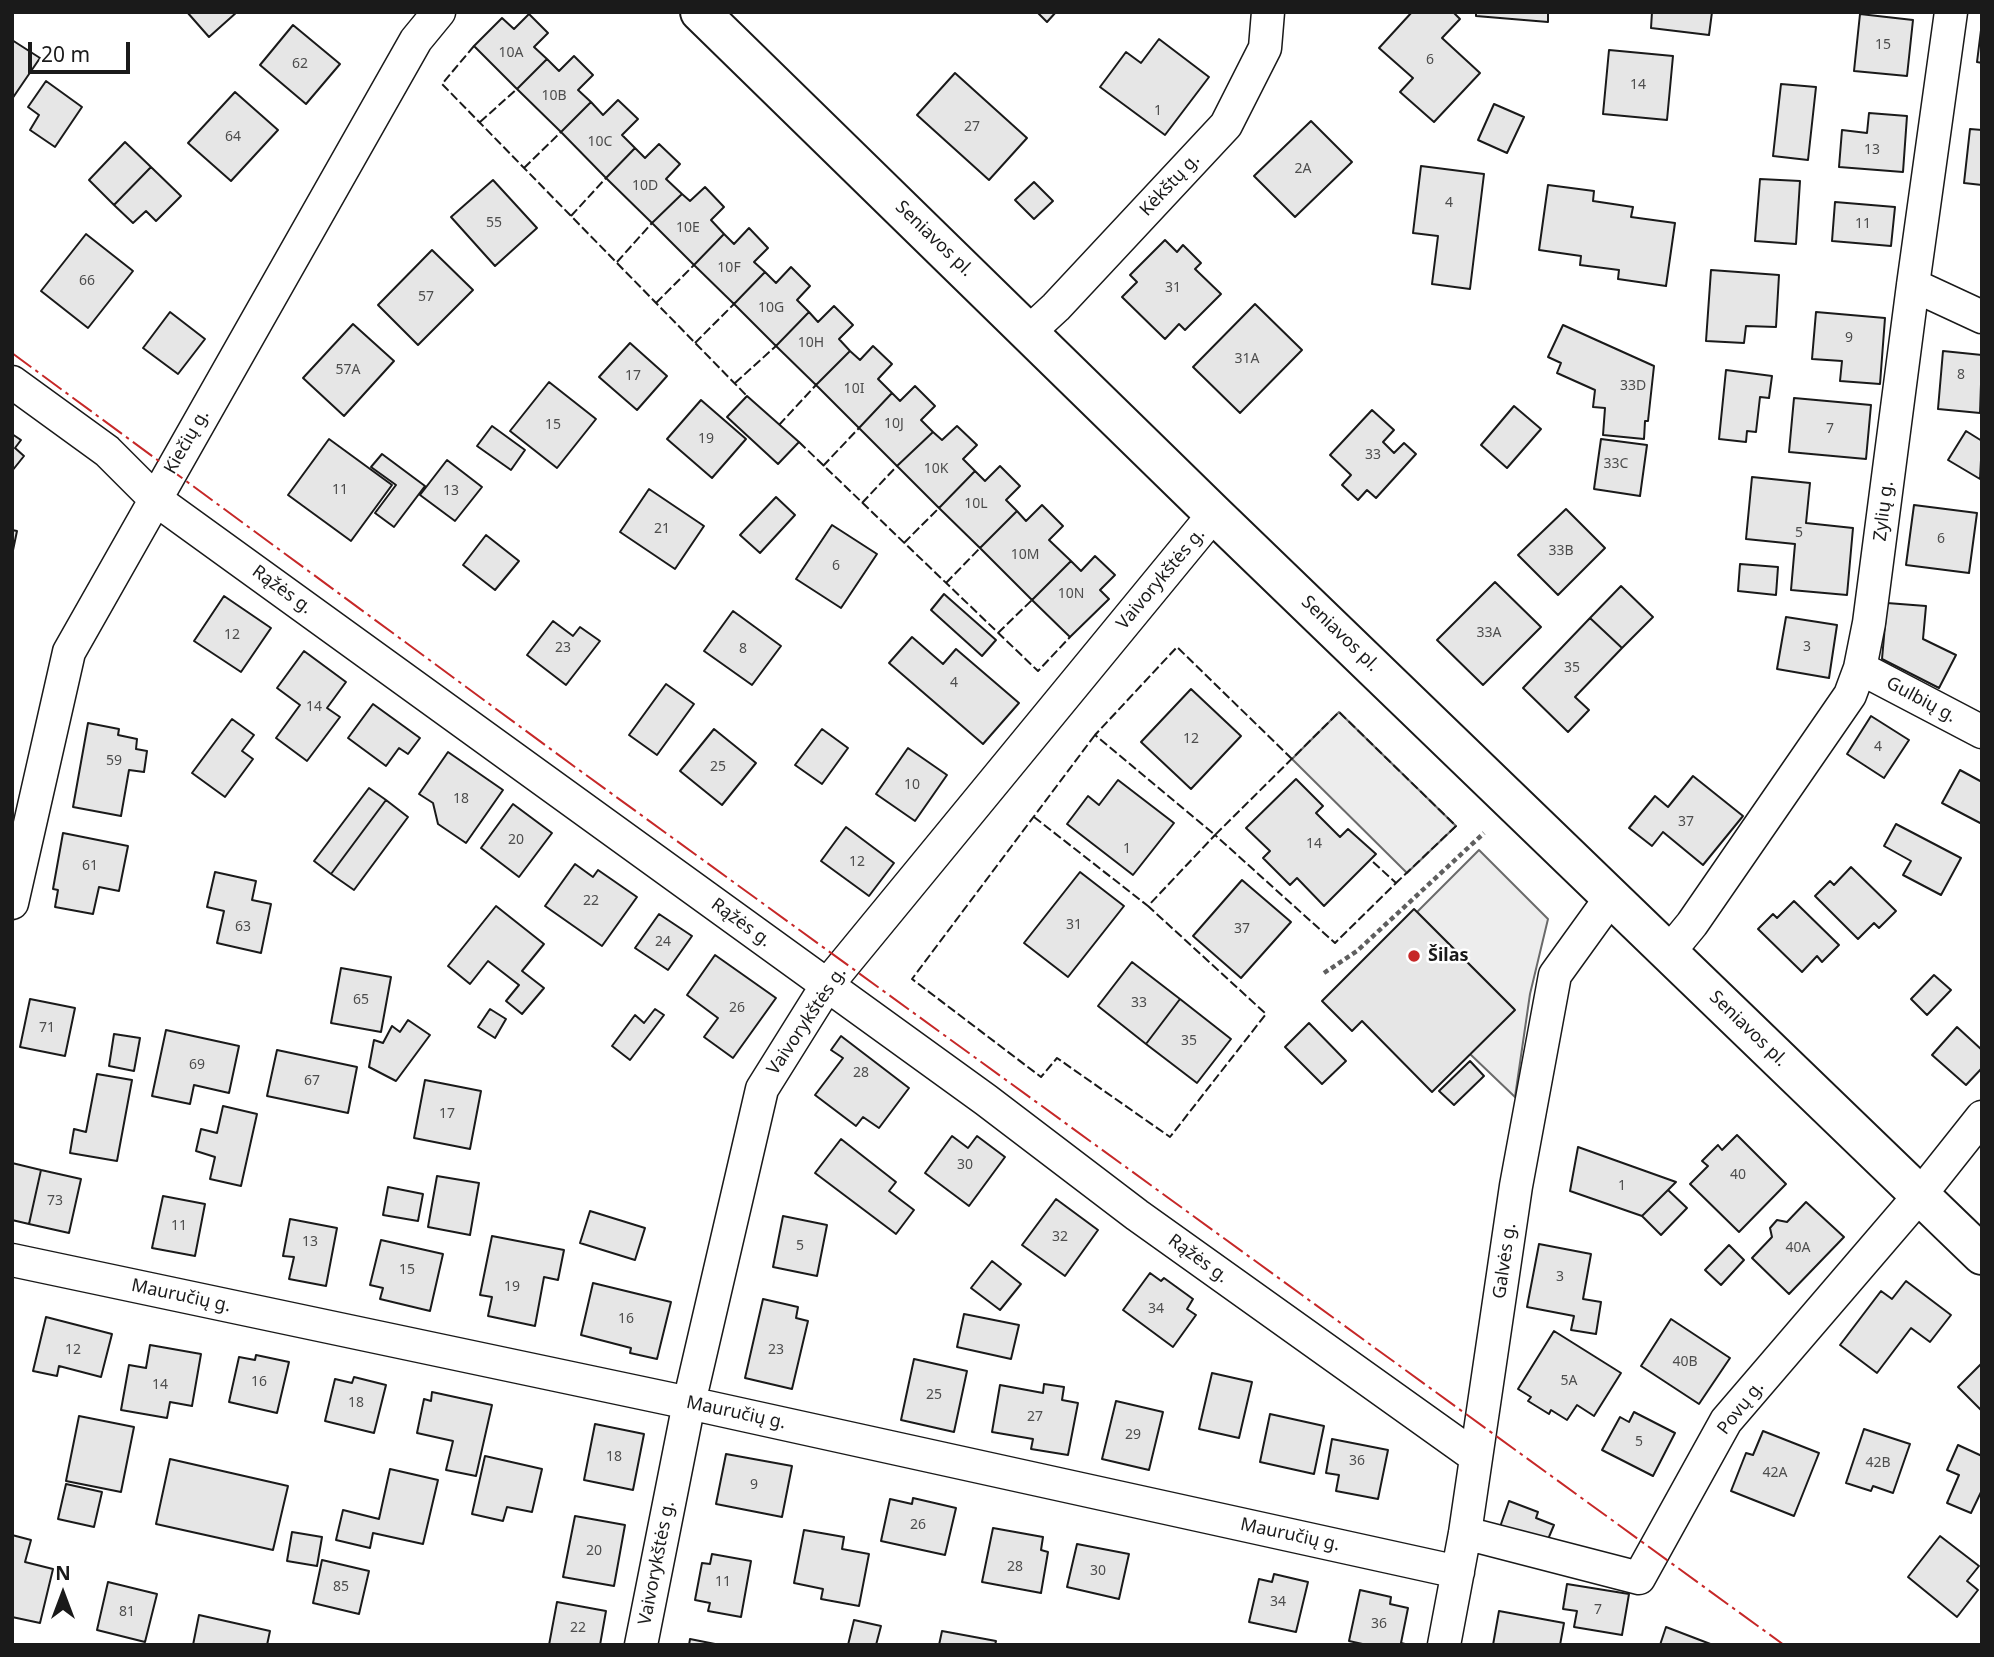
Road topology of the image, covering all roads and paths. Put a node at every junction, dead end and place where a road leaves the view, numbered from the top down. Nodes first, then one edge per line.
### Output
1 (439, 12) edge
2 (700, 12) edge
3 (1268, 12) edge
4 (1951, 12) edge
5 (1913, 285) junction
6 (1982, 317) edge
7 (1029, 332) junction
8 (12, 382) edge
9 (155, 499) junction
10 (1214, 514) junction
11 (1860, 668) junction
12 (1982, 732) edge
13 (1485, 833) dead end
14 (1612, 897) junction
15 (12, 904) edge
16 (1669, 952) junction
17 (1324, 973) dead end
18 (827, 985) junction
19 (1982, 1117) edge
20 (1920, 1195) junction
21 (1982, 1255) edge
22 (12, 1260) edge
23 (689, 1403) junction
24 (1476, 1457) junction
25 (1465, 1533) junction
26 (1458, 1572) junction
27 (641, 1645) edge
28 (1444, 1645) edge

1 - 9 street, Kiečių g.
2 - 7 street, Seniavos pl.
3 - 7 street, Kėkštų g.
4 - 5 street, Zylių g.
5 - 6 street
5 - 11 street, Zylių g.
7 - 10 street, Seniavos pl.
8 - 9 street, Rąžės g.
9 - 15 street, Kiečių g.
9 - 18 street, Rąžės g.
10 - 14 street, Seniavos pl.
10 - 18 street, Vaivorykštės g.
11 - 12 street, Gulbių g.
11 - 16 street, Zylių g.
13 - 17 path
14 - 16 street, Seniavos pl.
14 - 24 street, Galvės g.
16 - 20 street, Seniavos pl.
18 - 23 street, Vaivorykštės g.
18 - 24 street, Rąžės g.
19 - 20 street, Povų g.
20 - 21 street, Seniavos pl.
20 - 25 street, Povų g.
22 - 23 street, Mauručių g.
23 - 26 street, Mauručių g.
23 - 27 street, Vaivorykštės g.
24 - 25 street, Galvės g.
25 - 26 street, Galvės g.
26 - 28 street, Galvės g.

